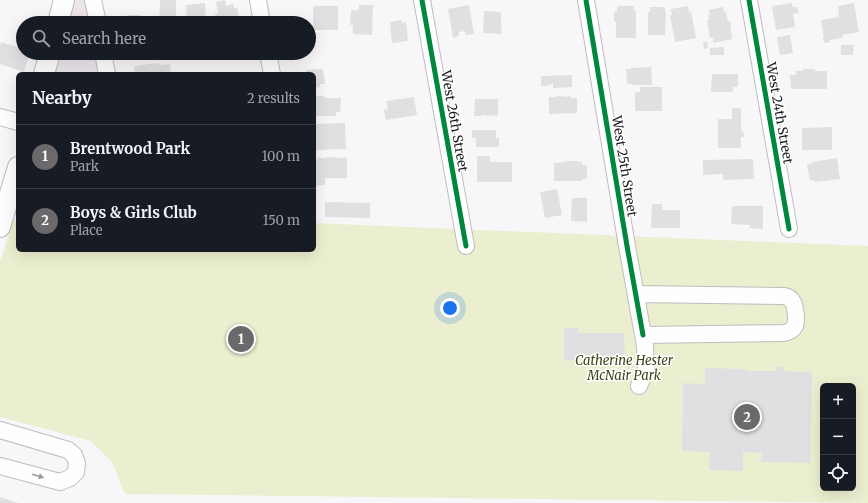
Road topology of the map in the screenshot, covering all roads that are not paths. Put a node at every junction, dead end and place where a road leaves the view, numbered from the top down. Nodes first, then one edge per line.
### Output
1 (64, 0) edge
2 (94, 0) edge
3 (258, 0) edge
4 (422, 0) edge
5 (586, 0) edge
6 (749, 0) edge
7 (60, 16) edge
8 (97, 16) edge
9 (261, 16) edge
10 (48, 60) edge
11 (104, 60) edge
12 (269, 60) edge
13 (45, 72) edge
14 (107, 72) edge
15 (272, 72) edge
16 (0, 117) edge
17 (16, 121) edge
18 (16, 174) edge
19 (0, 227) edge
20 (789, 229) dead end
21 (466, 246) dead end
22 (636, 294) junction
23 (643, 335) junction
24 (639, 386) dead end
25 (0, 430) edge
26 (0, 466) edge

1 - 7 main road
2 - 8 street
3 - 9 street
4 - 21 street, West 26th Street
5 - 22 street, West 25th Street
6 - 20 street, West 24th Street
10 - 13 main road
11 - 14 street
12 - 15 street
16 - 17 street
18 - 19 main road
22 - 23 street, West 25th Street
22 - 23 street
23 - 24 street, West 25th Street
26 -> 25 street

